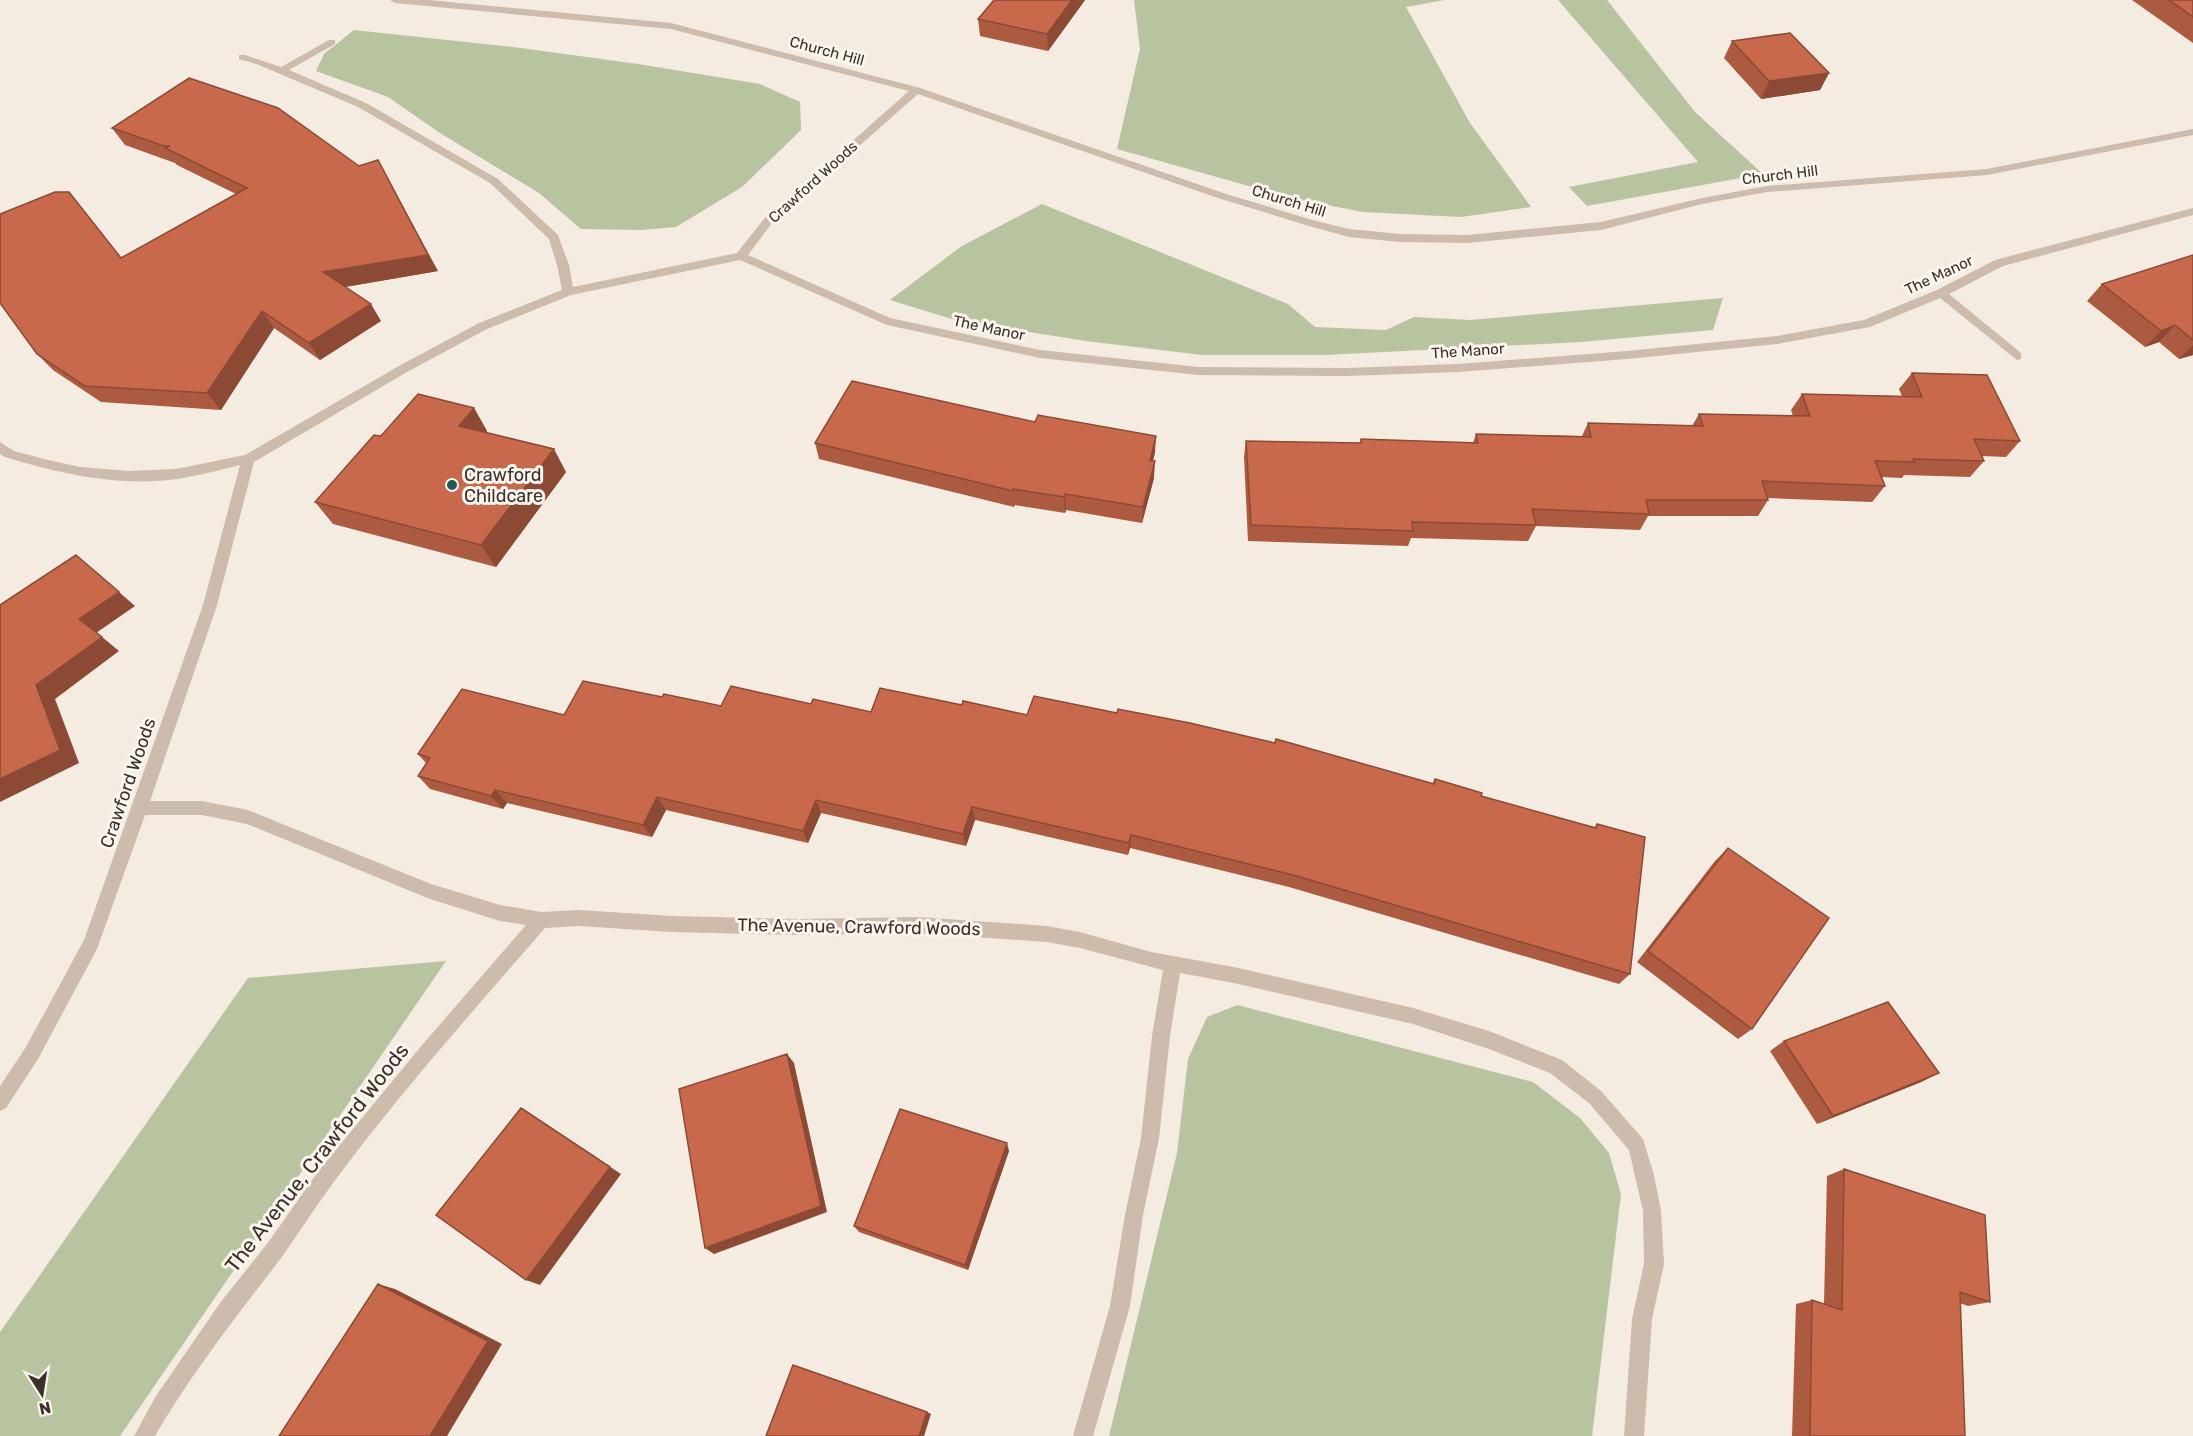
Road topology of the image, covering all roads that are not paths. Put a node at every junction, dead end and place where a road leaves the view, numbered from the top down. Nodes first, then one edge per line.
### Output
1 (395, 0) edge
2 (332, 42) dead end
3 (242, 57) dead end
4 (281, 71) junction
5 (916, 90) junction
6 (2193, 132) edge
7 (2193, 211) edge
8 (741, 256) junction
9 (568, 292) junction
10 (1941, 293) junction
11 (2017, 356) dead end
12 (0, 447) edge
13 (248, 459) junction
14 (140, 808) junction
15 (542, 920) junction
16 (1173, 964) junction
17 (0, 1102) edge
18 (144, 1436) edge
19 (1083, 1436) edge
20 (1634, 1436) edge

1 - 5 street, Church Hill
2 - 4 street
3 - 4 street
4 - 9 street
5 - 6 street, Church Hill
5 - 8 street, Crawford Woods
7 - 10 street, The Manor
8 - 9 street
8 - 10 street, The Manor
9 - 13 street
10 - 11 street
12 - 13 street
13 - 14 street, Crawford Woods
14 - 15 street, The Avenue, Crawford Woods
14 - 17 street, Crawford Woods
15 - 16 street, The Avenue, Crawford Woods
15 - 18 street, The Avenue, Crawford Woods
16 - 19 street
16 - 20 street, The Avenue, Crawford Woods

